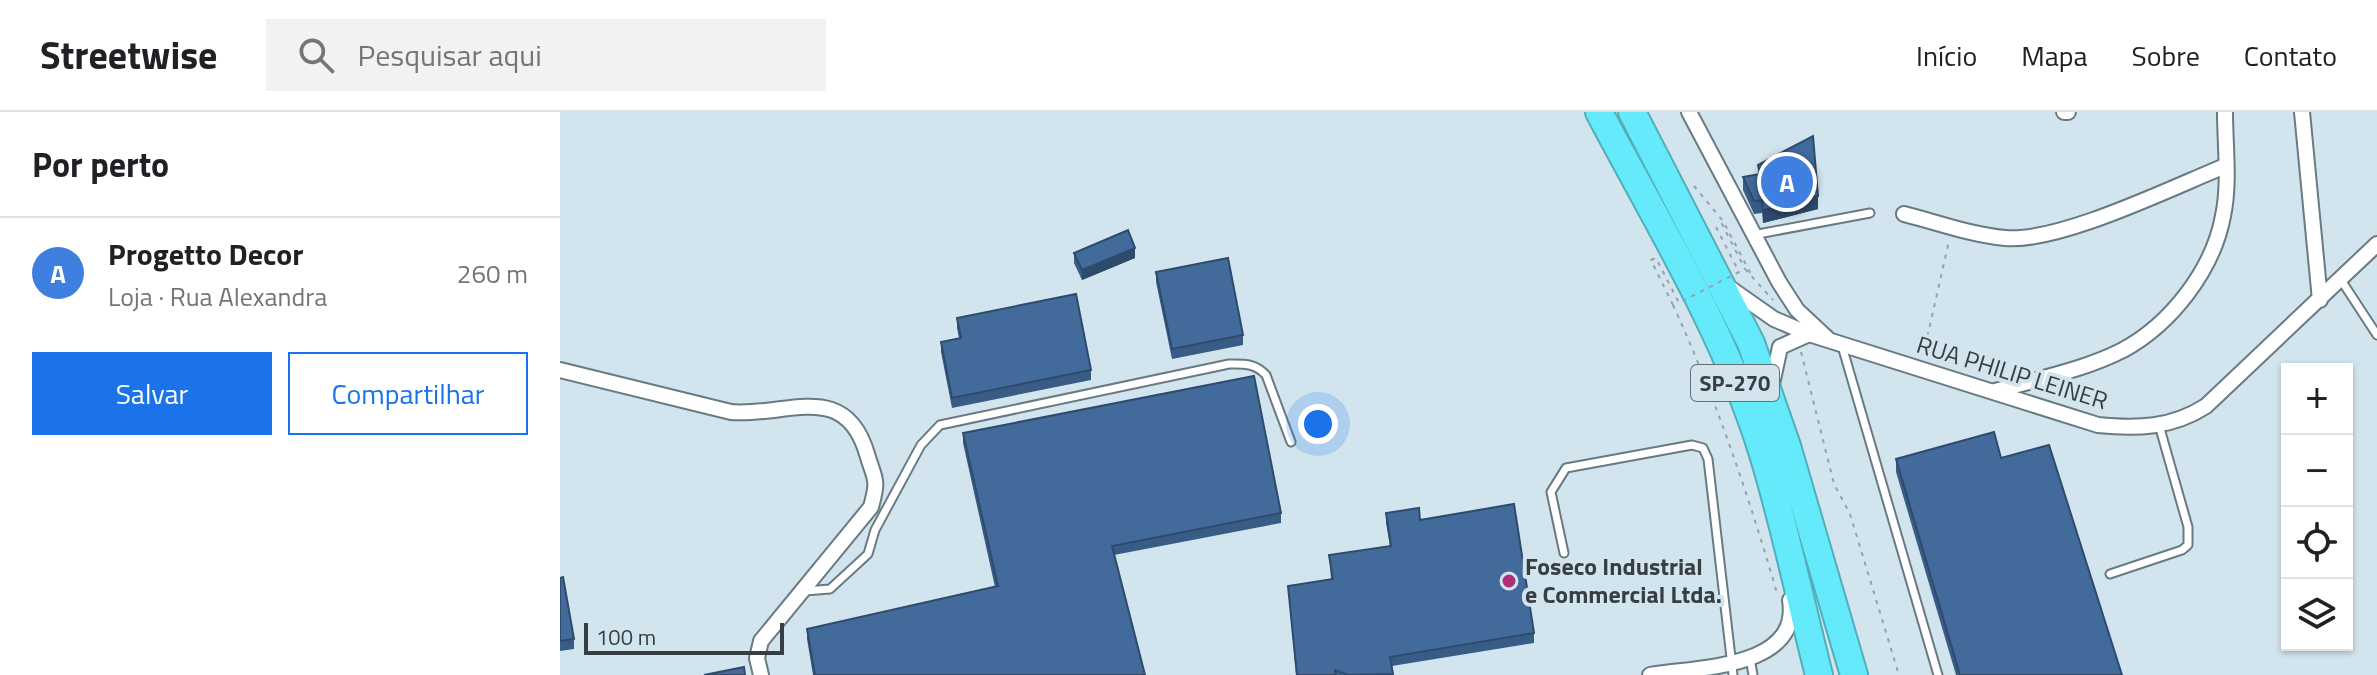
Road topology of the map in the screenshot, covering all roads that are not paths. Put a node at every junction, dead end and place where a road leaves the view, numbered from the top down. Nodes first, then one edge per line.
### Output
1 (1599, 112) edge
2 (1632, 112) edge
3 (1689, 112) edge
4 (2225, 112) edge
5 (2302, 112) edge
6 (2225, 166) junction
7 (1870, 213) dead end
8 (1904, 214) dead end
9 (1753, 235) junction
10 (2377, 244) edge
11 (1734, 276) junction
12 (2341, 280) junction
13 (2320, 300) junction
14 (2377, 335) edge
15 (1804, 336) junction
16 (1836, 342) junction
17 (560, 370) edge
18 (1995, 391) junction
19 (1770, 396) junction
20 (2159, 425) junction
21 (1291, 442) dead end
22 (1762, 451) junction
23 (1564, 553) dead end
24 (2110, 574) dead end
25 (802, 591) junction
26 (1750, 658) junction
27 (1732, 668) edge
28 (761, 675) edge
29 (1650, 675) edge
30 (1753, 675) edge
31 (1819, 675) edge
32 (1854, 675) edge
33 (1938, 675) edge

1 - 22 highway, SP-270
2 - 11 highway, SP-270
3 - 9 street
4 - 6 street
5 - 13 street
6 - 8 street
6 - 18 street
7 - 9 lane
9 - 16 street
10 - 12 street, RUA PHILIP LEINER
11 - 15 street, RUA PHILIP LEINER
11 - 19 highway, SP-270
12 - 13 street, RUA PHILIP LEINER
12 - 14 lane
13 - 20 street, RUA PHILIP LEINER
15 - 16 street, RUA PHILIP LEINER
15 - 19 street
16 - 18 street, RUA PHILIP LEINER
16 - 33 lane
17 - 25 street
18 - 20 street, RUA PHILIP LEINER
19 - 32 highway, SP-270
20 - 24 lane
21 - 25 lane
22 - 26 street
22 - 31 highway, SP-270
23 - 27 lane
25 - 28 street
26 - 27 street
26 - 30 lane
27 - 29 street

